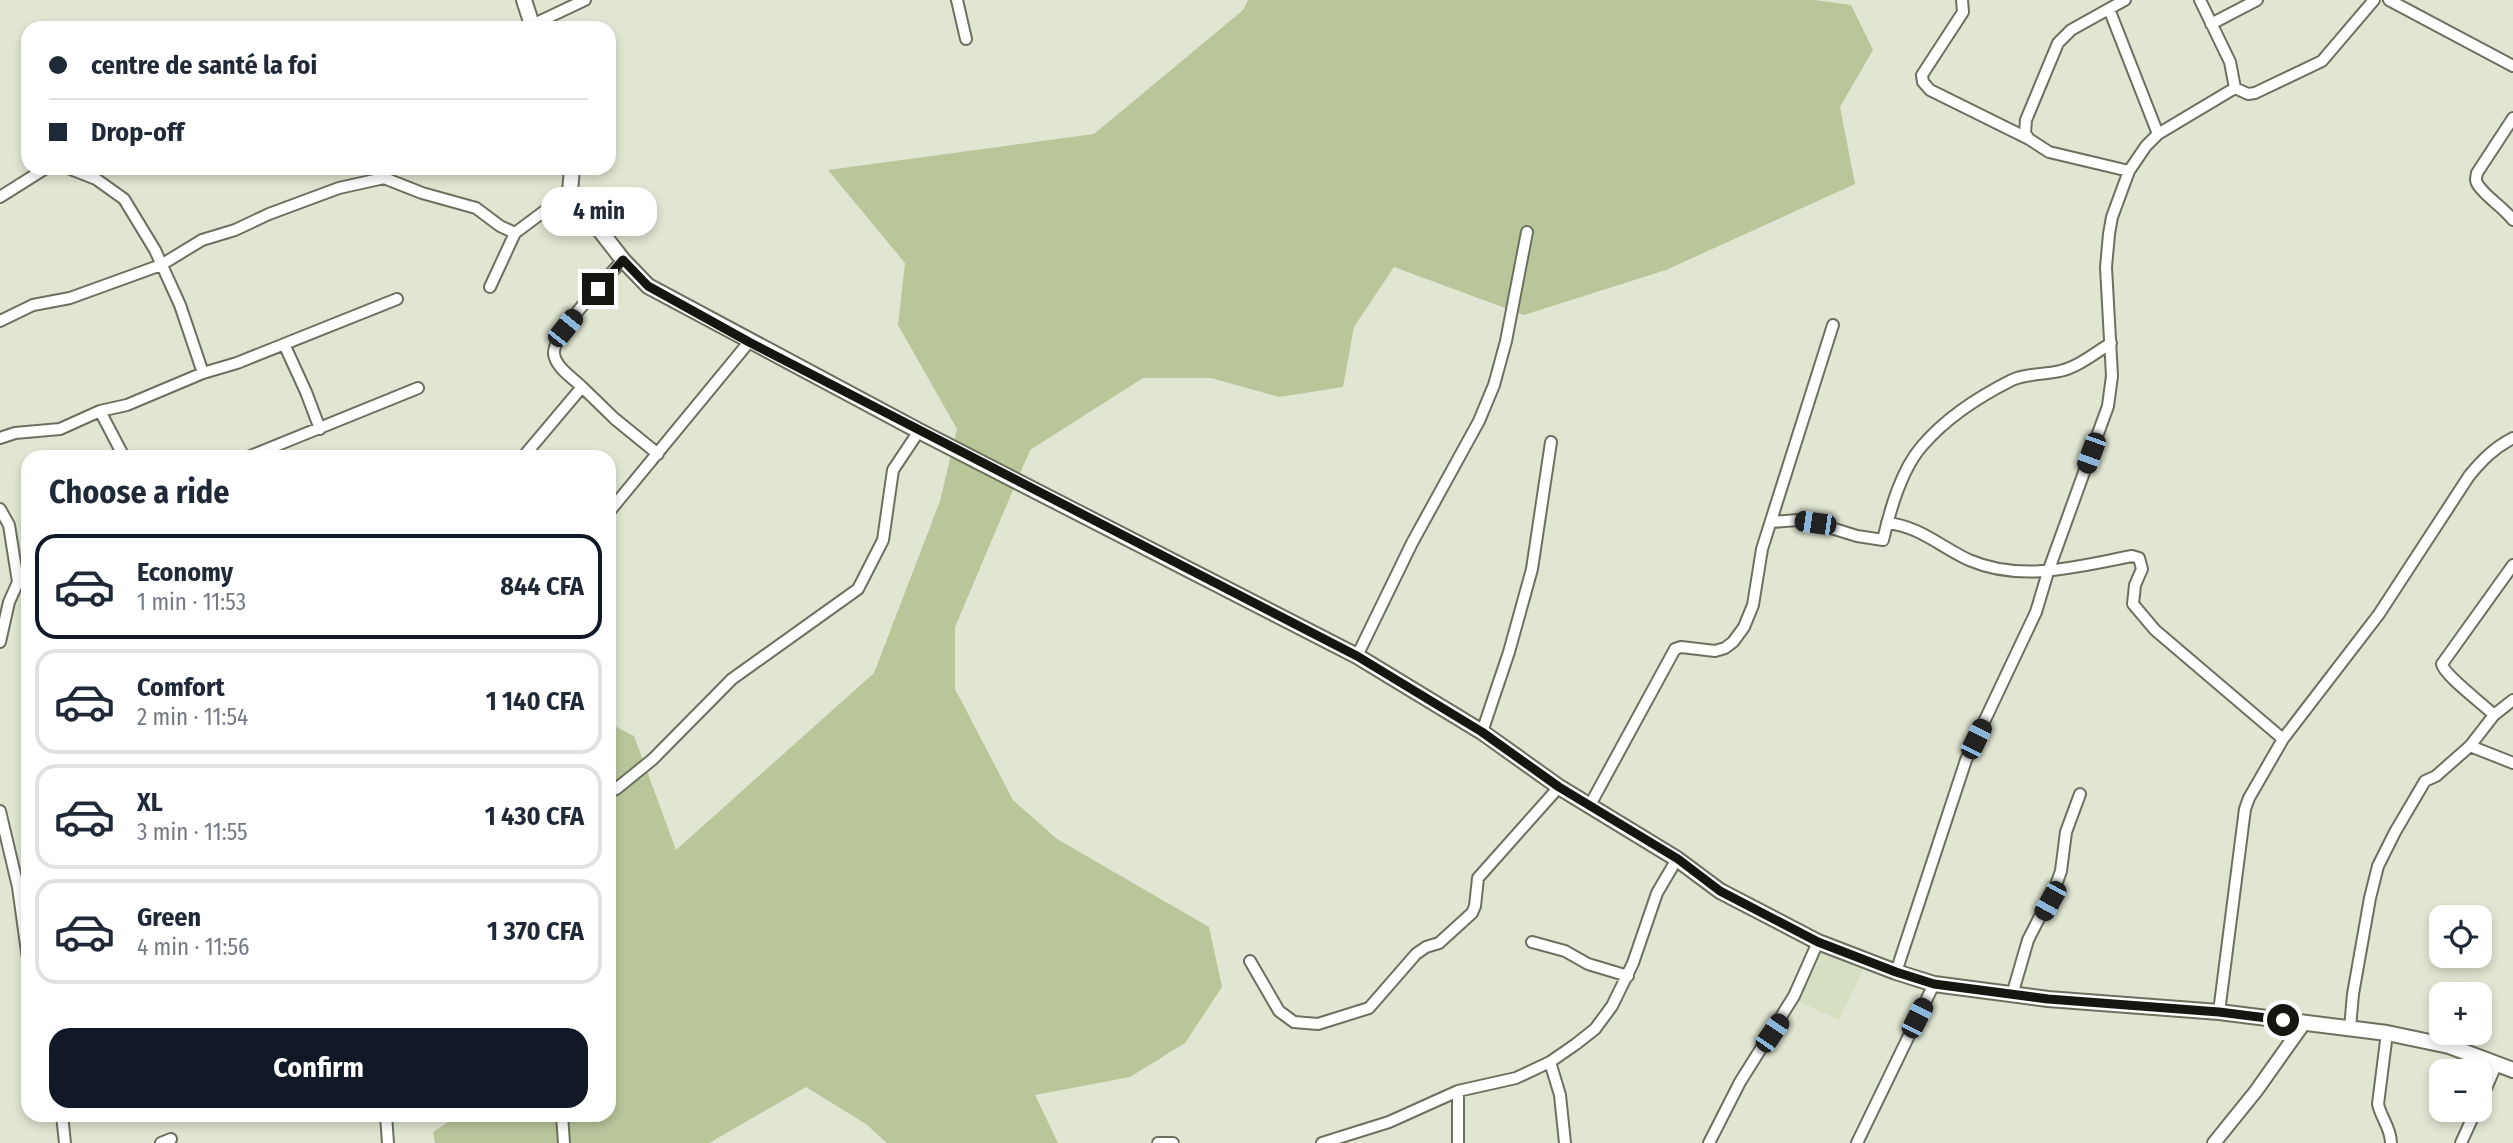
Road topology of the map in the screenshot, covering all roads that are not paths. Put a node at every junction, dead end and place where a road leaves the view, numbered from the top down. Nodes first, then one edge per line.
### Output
1 (524, 0) edge
2 (585, 0) edge
3 (957, 0) edge
4 (1962, 0) edge
5 (2125, 0) edge
6 (2200, 0) edge
7 (2257, 0) edge
8 (2374, 0) edge
9 (2389, 0) edge
10 (2109, 9) junction
11 (531, 21) edge
12 (545, 21) edge
13 (2211, 24) junction
14 (966, 39) dead end
15 (2513, 66) edge
16 (2235, 88) junction
17 (2513, 118) edge
18 (2158, 134) junction
19 (2029, 139) junction
20 (2129, 171) junction
21 (35, 175) edge
22 (86, 175) edge
23 (571, 175) edge
24 (570, 192) junction
25 (0, 197) edge
26 (2513, 220) edge
27 (1527, 232) dead end
28 (515, 233) junction
29 (623, 260) junction
30 (160, 265) junction
31 (490, 287) dead end
32 (397, 299) dead end
33 (0, 321) edge
34 (1833, 325) dead end
35 (749, 342) junction
36 (2112, 343) junction
37 (284, 344) junction
38 (202, 373) junction
39 (583, 387) junction
40 (418, 388) dead end
41 (100, 411) junction
42 (320, 429) junction
43 (919, 431) junction
44 (0, 438) edge
45 (2513, 438) edge
46 (1551, 442) dead end
47 (120, 450) edge
48 (266, 450) edge
49 (529, 450) edge
50 (658, 454) junction
51 (616, 504) edge
52 (0, 509) edge
53 (1771, 522) junction
54 (1887, 523) junction
55 (2513, 565) edge
56 (2048, 572) junction
57 (0, 642) edge
58 (1357, 656) junction
59 (2513, 700) edge
60 (2494, 715) junction
61 (1482, 732) junction
62 (2283, 739) junction
63 (2470, 746) junction
64 (2513, 763) edge
65 (1559, 787) junction
66 (616, 789) edge
67 (2081, 794) dead end
68 (1590, 805) junction
69 (0, 811) edge
70 (1678, 859) junction
71 (21, 908) edge
72 (1532, 942) dead end
73 (1818, 942) junction
74 (1250, 961) dead end
75 (1896, 972) junction
76 (1628, 976) junction
77 (1934, 984) junction
78 (2012, 995) junction
79 (2219, 1012) junction
80 (2305, 1022) junction
81 (2350, 1028) junction
82 (2387, 1033) junction
83 (1550, 1062) junction
84 (2497, 1063) junction
85 (2513, 1070) edge
86 (2492, 1074) edge
87 (1458, 1091) junction
88 (63, 1122) edge
89 (386, 1122) edge
90 (562, 1122) edge
91 (2471, 1122) edge
92 (65, 1143) edge
93 (388, 1143) edge
94 (564, 1143) edge
95 (1158, 1143) edge
96 (1173, 1143) edge
97 (1322, 1143) edge
98 (1458, 1143) edge
99 (1566, 1143) edge
100 (1709, 1143) edge
101 (1857, 1143) edge
102 (2214, 1143) edge
103 (2391, 1143) edge
104 (2461, 1143) edge

1 - 11 main road
2 - 12 street
3 - 14 street
4 - 19 street
5 - 10 street
6 - 13 street
7 - 13 street
8 - 16 street
9 - 15 street
10 - 18 street
10 - 19 street
13 - 16 street
16 - 18 street
17 - 26 street
18 - 20 street
19 - 20 street
20 - 36 street
21 - 25 street
22 - 30 street
23 - 24 main road
24 - 28 street
24 - 29 main road
27 - 58 street
28 - 30 street
28 - 31 street
29 - 35 main road
29 - 39 street
30 - 33 street
30 - 38 street
32 - 37 street
34 - 53 street
35 - 43 main road
35 - 50 street
36 - 54 street
36 - 56 street
37 - 38 street
37 - 42 street
38 - 41 street
39 - 49 street
39 - 50 street
40 - 42 street
41 - 44 street
41 - 47 street
42 - 48 street
43 - 58 main road
43 - 66 street
45 - 62 street
46 - 61 street
50 - 51 street
52 - 57 street
53 - 54 street
53 - 68 street
54 - 56 street
55 - 60 street
56 - 62 street
56 - 75 street
58 - 61 main road
59 - 60 street
60 - 63 street
61 - 65 main road
62 - 79 street
63 - 64 street
63 - 81 street
65 - 68 main road
65 - 74 street
67 - 78 street
68 - 70 main road
69 - 71 street
70 - 73 main road
70 - 76 street
72 - 76 street
73 - 75 main road
73 - 100 street
75 - 77 main road
76 - 83 street
77 - 78 main road
77 - 101 street
78 - 79 main road
79 - 80 main road
80 - 81 main road
80 - 102 street
81 - 82 main road
82 - 84 main road
82 - 103 street
83 - 87 street
83 - 99 street
84 - 85 main road
84 - 86 street
87 - 97 street
87 - 98 street
88 - 92 street
89 - 93 street
90 - 94 street
91 - 104 street
95 - 96 street

